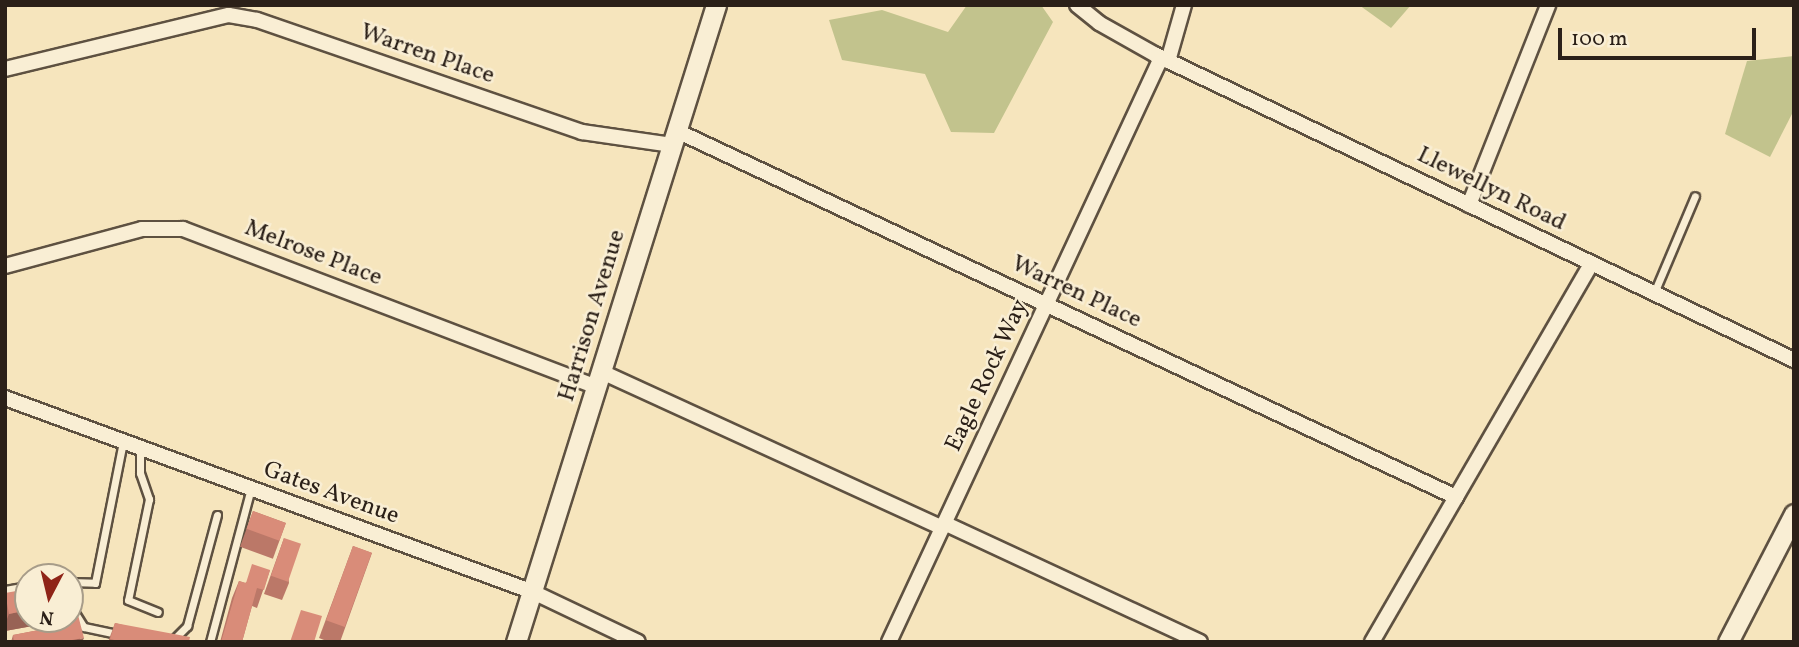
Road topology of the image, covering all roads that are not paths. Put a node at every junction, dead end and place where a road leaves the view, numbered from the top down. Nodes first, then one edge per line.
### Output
1 (716, 5) edge
2 (1077, 5) edge
3 (1184, 5) edge
4 (1548, 5) edge
5 (1165, 59) junction
6 (5, 69) edge
7 (675, 138) junction
8 (1695, 196) dead end
9 (1469, 205) junction
10 (1591, 264) junction
11 (5, 266) edge
12 (1654, 294) junction
13 (1046, 304) junction
14 (1794, 360) edge
15 (599, 379) junction
16 (5, 398) edge
17 (123, 442) junction
18 (140, 447) junction
19 (251, 488) junction
20 (1456, 497) junction
21 (1794, 514) edge
22 (217, 515) dead end
23 (943, 526) junction
24 (84, 583) edge
25 (533, 592) junction
26 (158, 612) dead end
27 (84, 627) edge
28 (132, 637) edge
29 (171, 642) edge
30 (210, 642) edge
31 (516, 642) edge
32 (638, 642) edge
33 (889, 642) edge
34 (1200, 642) edge
35 (1373, 642) edge
36 (1728, 642) edge

1 - 7 street, Harrison Avenue
2 - 5 street, Llewellyn Road
3 - 5 street, Eagle Rock Way
4 - 9 street
5 - 9 street, Llewellyn Road
5 - 13 street, Eagle Rock Way
6 - 7 street, Warren Place
7 - 13 street, Warren Place
7 - 15 street, Harrison Avenue
8 - 12 lane
9 - 10 street, Llewellyn Road
10 - 12 street, Llewellyn Road
10 - 20 street
11 - 15 street, Melrose Place
12 - 14 street, Llewellyn Road
13 - 20 street, Warren Place
13 - 23 street, Eagle Rock Way
15 - 23 street, Melrose Place
15 - 25 street, Harrison Avenue
16 - 17 street, Gates Avenue
17 - 18 street, Gates Avenue
17 - 24 lane
18 - 19 street, Gates Avenue
18 - 26 lane
19 - 25 street, Gates Avenue
19 - 30 lane
20 - 35 street
21 - 36 street
22 - 29 lane
23 - 33 street, Eagle Rock Way
23 - 34 street, Melrose Place
25 - 31 street, Harrison Avenue
25 - 32 street, Gates Avenue
27 - 28 lane

